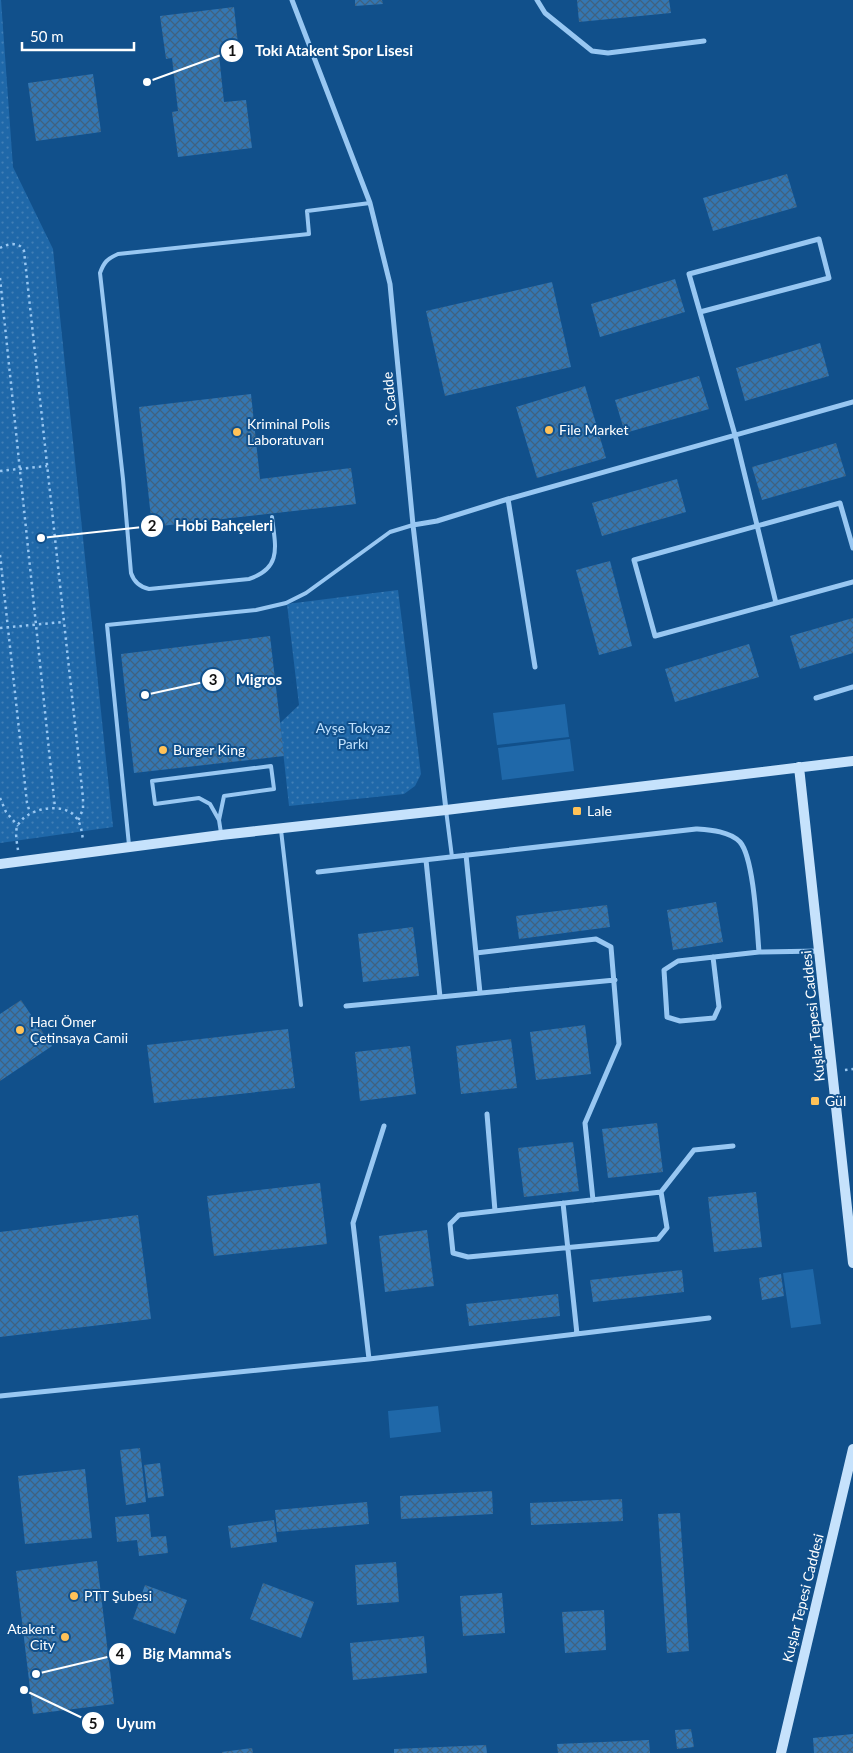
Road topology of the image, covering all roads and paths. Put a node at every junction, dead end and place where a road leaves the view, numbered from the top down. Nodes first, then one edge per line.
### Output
1 (292, 0) edge
2 (537, 0) edge
3 (704, 41) dead end
4 (370, 203) junction
5 (0, 248) edge
6 (0, 278) edge
7 (700, 312) junction
8 (853, 402) edge
9 (735, 435) junction
10 (47, 466) junction
11 (20, 469) junction
12 (0, 471) edge
13 (508, 498) junction
14 (272, 517) dead end
15 (413, 525) junction
16 (757, 526) junction
17 (853, 548) edge
18 (0, 555) edge
19 (853, 582) edge
20 (776, 603) junction
21 (64, 622) junction
22 (36, 624) junction
23 (8, 627) junction
24 (0, 628) edge
25 (535, 667) dead end
26 (853, 687) edge
27 (816, 698) dead end
28 (853, 761) edge
29 (799, 767) junction
30 (0, 798) edge
31 (55, 808) junction
32 (446, 810) junction
33 (30, 813) junction
34 (219, 820) junction
35 (78, 821) junction
36 (18, 826) junction
37 (281, 828) junction
38 (221, 835) junction
39 (130, 847) junction
40 (84, 853) junction
41 (466, 855) junction
42 (452, 857) junction
43 (426, 860) junction
44 (20, 861) junction
45 (0, 864) edge
46 (318, 872) dead end
47 (820, 951) junction
48 (760, 952) junction
49 (476, 953) junction
50 (714, 957) junction
51 (615, 980) junction
52 (480, 992) junction
53 (440, 997) junction
54 (302, 1004) dead end
55 (346, 1006) dead end
56 (487, 1114) dead end
57 (384, 1126) dead end
58 (732, 1146) dead end
59 (661, 1192) junction
60 (593, 1200) junction
61 (563, 1203) junction
62 (495, 1211) junction
63 (568, 1248) junction
64 (853, 1262) edge
65 (709, 1318) dead end
66 (577, 1334) junction
67 (369, 1359) junction
68 (0, 1396) edge
69 (853, 1449) edge
70 (781, 1753) edge

1 - 4 street, 3. Cadde
2 - 3 street
4 - 14 lane
4 - 15 street, 3. Cadde
5 - 10 path
6 - 11 path
7 - 7 street
7 - 9 street
8 - 9 street
9 - 13 street
9 - 16 street
10 - 11 path
10 - 21 path
11 - 12 path
11 - 22 path
13 - 15 street
13 - 25 street
15 - 32 street, 3. Cadde
15 - 39 lane
16 - 17 street
16 - 20 street
16 - 20 street
18 - 23 path
19 - 20 street
21 - 22 path
21 - 35 path
22 - 23 path
22 - 31 path
23 - 24 path
23 - 33 path
26 - 27 street
28 - 29 street
29 - 32 street
29 - 47 street, Kuşlar Tepesi Caddesi
30 - 36 path
31 - 33 path
31 - 35 path
32 - 37 street
32 - 42 lane
33 - 36 path
34 - 34 lane
34 - 38 lane
35 - 40 path
36 - 44 path
37 - 38 street
37 - 54 lane
38 - 39 street
39 - 40 street
40 - 44 street
41 - 42 street
41 - 48 street
41 - 49 street
42 - 43 street
43 - 46 street
43 - 53 street
44 - 45 street
47 - 48 street
47 - 64 street, Kuşlar Tepesi Caddesi
48 - 50 street
49 - 51 street
49 - 52 street
50 - 50 street
51 - 52 street
51 - 60 street
52 - 53 street
53 - 55 street
56 - 62 street
57 - 67 street
58 - 59 street
59 - 60 street
59 - 63 street
60 - 61 street
61 - 62 street
61 - 63 street
62 - 63 street
63 - 66 street
65 - 66 street
66 - 67 street
67 - 68 street
69 - 70 street, Kuşlar Tepesi Caddesi

